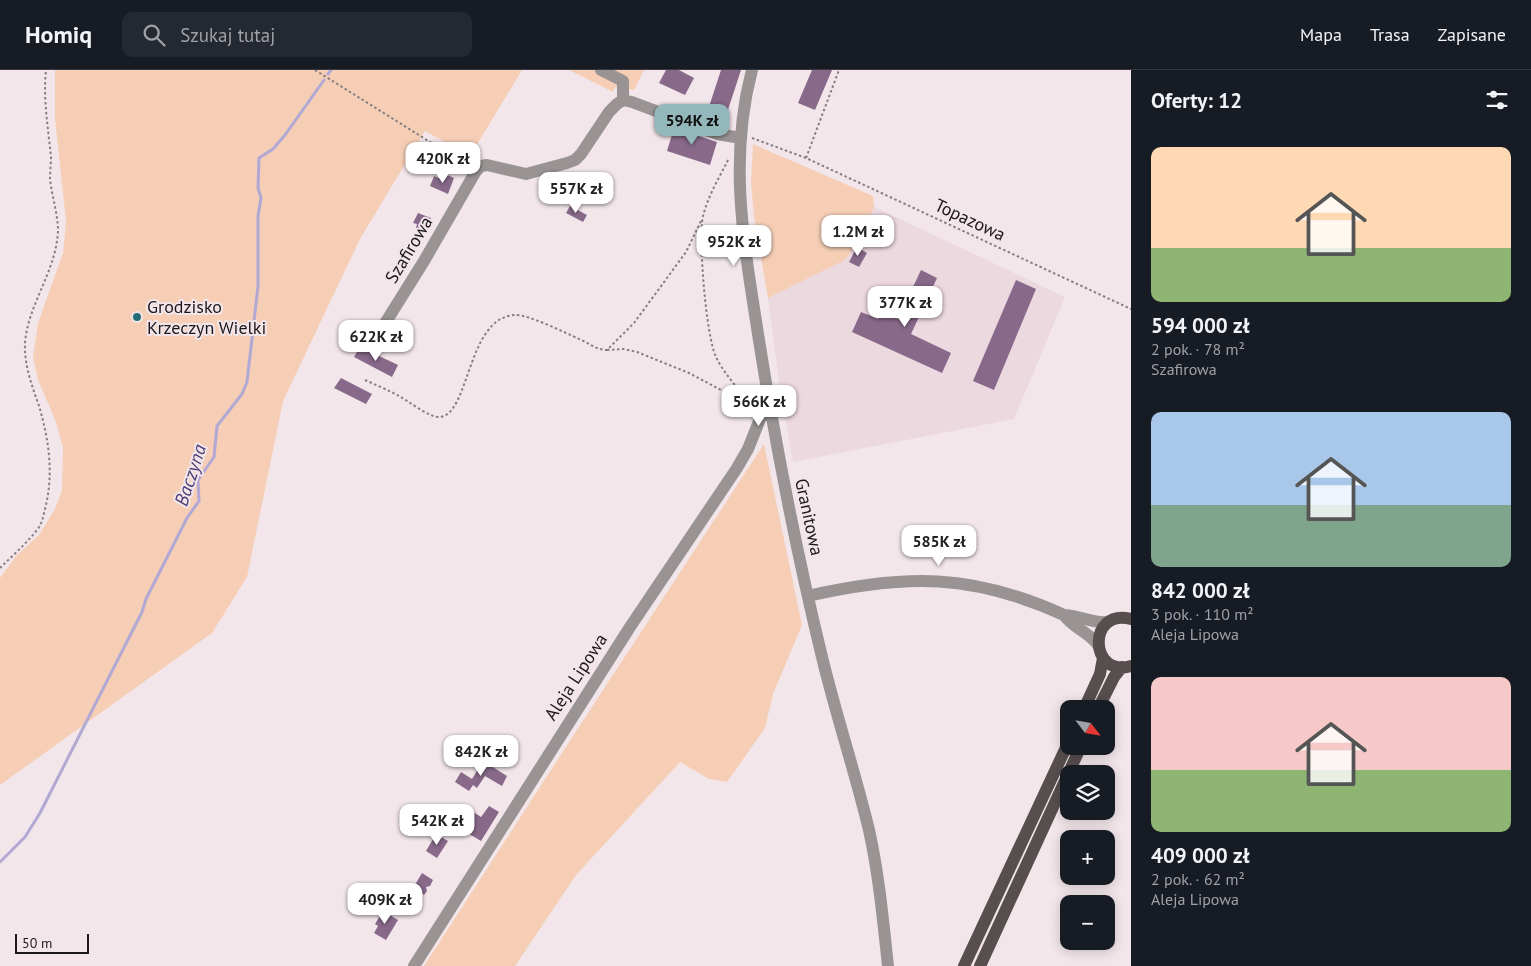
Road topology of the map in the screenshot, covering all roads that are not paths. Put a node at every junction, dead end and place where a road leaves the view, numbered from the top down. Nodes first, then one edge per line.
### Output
1 (601, 70) edge
2 (752, 70) edge
3 (626, 75) edge
4 (623, 100) junction
5 (741, 138) junction
6 (384, 325) dead end
7 (770, 408) junction
8 (808, 596) junction
9 (1131, 605) edge
10 (1064, 615) junction
11 (1127, 618) edge
12 (1108, 622) junction
13 (1098, 645) junction
14 (1103, 658) junction
15 (1126, 666) edge
16 (1088, 700) edge
17 (1102, 700) edge
18 (1062, 755) edge
19 (1077, 755) edge
20 (414, 966) edge
21 (888, 966) edge
22 (964, 966) edge
23 (980, 966) edge

1 - 3 street
2 - 5 street, Granitowa
3 - 4 street
4 - 5 street
4 - 6 street, Szafirowa
5 - 7 street, Granitowa
7 - 8 street, Granitowa
7 - 20 street, Aleja Lipowa
8 - 10 street
8 - 21 street, Granitowa
9 - 11 main road
10 - 12 street
10 - 13 street
11 - 12 main road
12 - 13 main road
13 - 14 main road
14 - 15 main road
14 - 16 main road
15 - 17 main road
18 - 22 main road
19 - 23 main road

